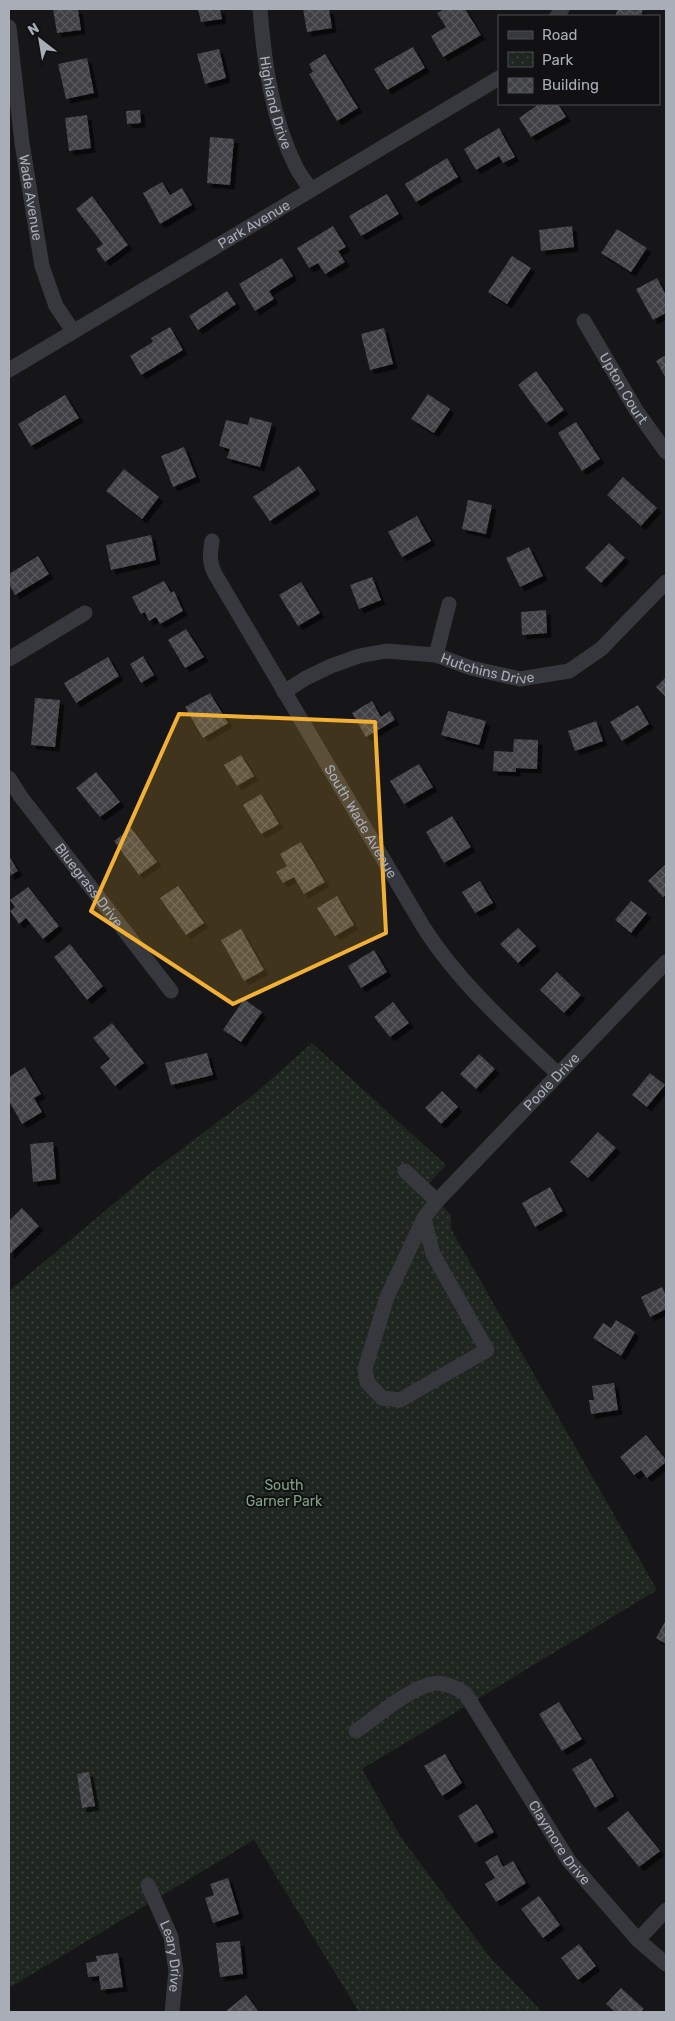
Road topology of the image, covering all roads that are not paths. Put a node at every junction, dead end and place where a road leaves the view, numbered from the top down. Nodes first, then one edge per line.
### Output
1 (260, 9) edge
2 (9, 28) edge
3 (498, 79) edge
4 (15, 144) edge
5 (311, 190) junction
6 (584, 321) dead end
7 (73, 331) junction
8 (9, 370) edge
9 (666, 452) edge
10 (212, 540) dead end
11 (666, 582) edge
12 (449, 604) dead end
13 (85, 613) dead end
14 (436, 655) junction
15 (9, 659) edge
16 (284, 692) junction
17 (9, 778) edge
18 (666, 962) edge
19 (171, 991) dead end
20 (558, 1074) junction
21 (405, 1171) dead end
22 (437, 1201) junction
23 (424, 1218) junction
24 (356, 1731) dead end
25 (148, 1886) dead end
26 (666, 1910) edge
27 (638, 1940) junction
28 (666, 1964) edge
29 (172, 2012) edge

1 - 5 street, Highland Drive
2 - 4 street, Wade Avenue
3 - 5 street, Park Avenue
4 - 7 street, Wade Avenue
5 - 7 street, Park Avenue
6 - 9 street, Upton Court
7 - 8 street, Park Avenue
10 - 16 street, South Wade Avenue
11 - 14 street, Hutchins Drive
12 - 14 street
13 - 15 street
14 - 16 street, Hutchins Drive
16 - 20 street, South Wade Avenue
17 - 19 street, Bluegrass Drive
18 - 20 street, Poole Drive
20 - 22 street, Poole Drive
21 - 22 street
22 - 23 street, Poole Drive
23 - 23 street, Poole Drive
24 - 27 street, Claymore Drive
25 - 29 street, Leary Drive
26 - 27 street
27 - 28 street, Claymore Drive

